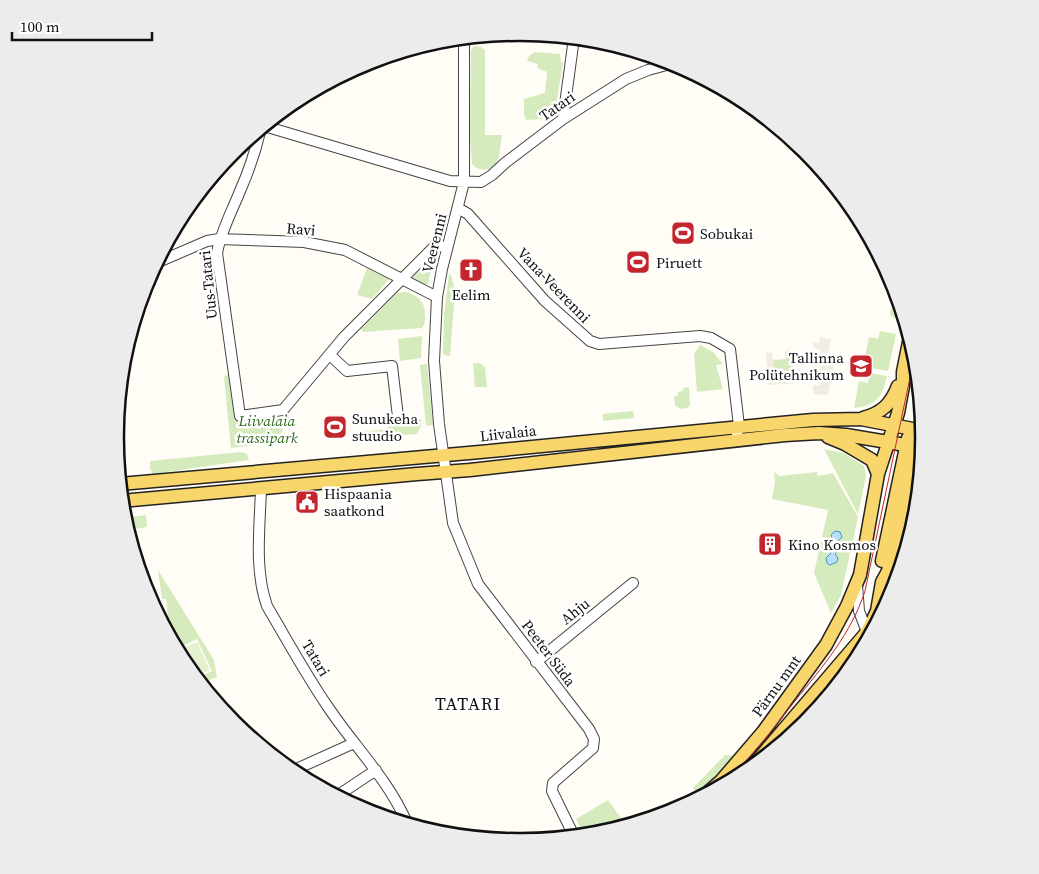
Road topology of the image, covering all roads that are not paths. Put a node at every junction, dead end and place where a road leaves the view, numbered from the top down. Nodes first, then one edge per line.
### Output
1 (573, 45) edge
2 (464, 46) edge
3 (660, 67) edge
4 (563, 119) junction
5 (271, 129) edge
6 (260, 139) edge
7 (464, 182) junction
8 (458, 208) junction
9 (219, 239) junction
10 (447, 247) junction
11 (167, 258) edge
12 (402, 280) junction
13 (436, 297) junction
14 (906, 353) edge
15 (330, 355) junction
16 (902, 372) junction
17 (398, 416) dead end
18 (861, 419) junction
19 (739, 426) junction
20 (911, 427) edge
21 (819, 433) junction
22 (731, 440) junction
23 (889, 442) junction
24 (915, 442) edge
25 (915, 446) edge
26 (442, 454) junction
27 (914, 463) edge
28 (445, 472) junction
29 (878, 474) junction
30 (127, 483) edge
31 (261, 488) junction
32 (129, 500) edge
33 (633, 583) dead end
34 (857, 585) junction
35 (879, 602) edge
36 (867, 626) edge
37 (853, 650) edge
38 (846, 660) edge
39 (536, 662) junction
40 (838, 666) junction
41 (785, 730) edge
42 (763, 732) junction
43 (776, 739) edge
44 (354, 743) junction
45 (301, 767) edge
46 (376, 770) junction
47 (726, 774) edge
48 (343, 792) edge
49 (403, 815) edge
50 (571, 829) edge

1 - 4 street
2 - 7 street, Veerenni
3 - 4 street, Tatari
4 - 7 street, Tatari
5 - 7 street, Uus-Tatari
6 - 9 street, Uus-Tatari
7 - 8 street, Veerenni
8 - 10 street, Veerenni
8 - 19 street, Vana-Veerenni
9 - 11 street, Ravi
9 - 12 street, Ravi
9 - 15 street, Uus-Tatari
10 - 12 street
10 - 13 street, Veerenni
12 - 13 street, Ravi
12 - 15 street
13 - 26 street, Veerenni
14 - 16 main road, Pärnu mnt
15 - 17 street
16 - 18 main road
16 - 20 main road, Pärnu mnt
18 - 19 main road, Liivalaia
18 - 20 main road, Liivalaia
19 - 22 street
19 - 26 main road, Liivalaia
20 - 23 main road, Pärnu mnt
20 - 24 main road, Pärnu mnt
21 - 22 main road
21 - 23 main road
21 - 29 main road
22 - 28 main road
23 - 25 main road
23 - 29 main road, Pärnu mnt
26 - 28 street, Veerenni
26 - 30 main road, Liivalaia
27 - 35 main road, Pärnu mnt
28 - 31 main road
28 - 39 street, Peeter Süda
29 - 34 main road, Pärnu mnt
31 - 32 main road
31 - 44 street, Tatari
33 - 39 street, Ahju
34 - 36 street, Pärnu mnt
34 - 42 main road, Pärnu mnt
37 - 40 main road, Pärnu mnt
38 - 40 main road
39 - 50 street, Peeter Süda
40 - 41 main road, Pärnu mnt
42 - 43 street
42 - 47 main road, Pärnu mnt
44 - 45 street
44 - 46 street, Tatari
46 - 48 street
46 - 49 street, Tatari

